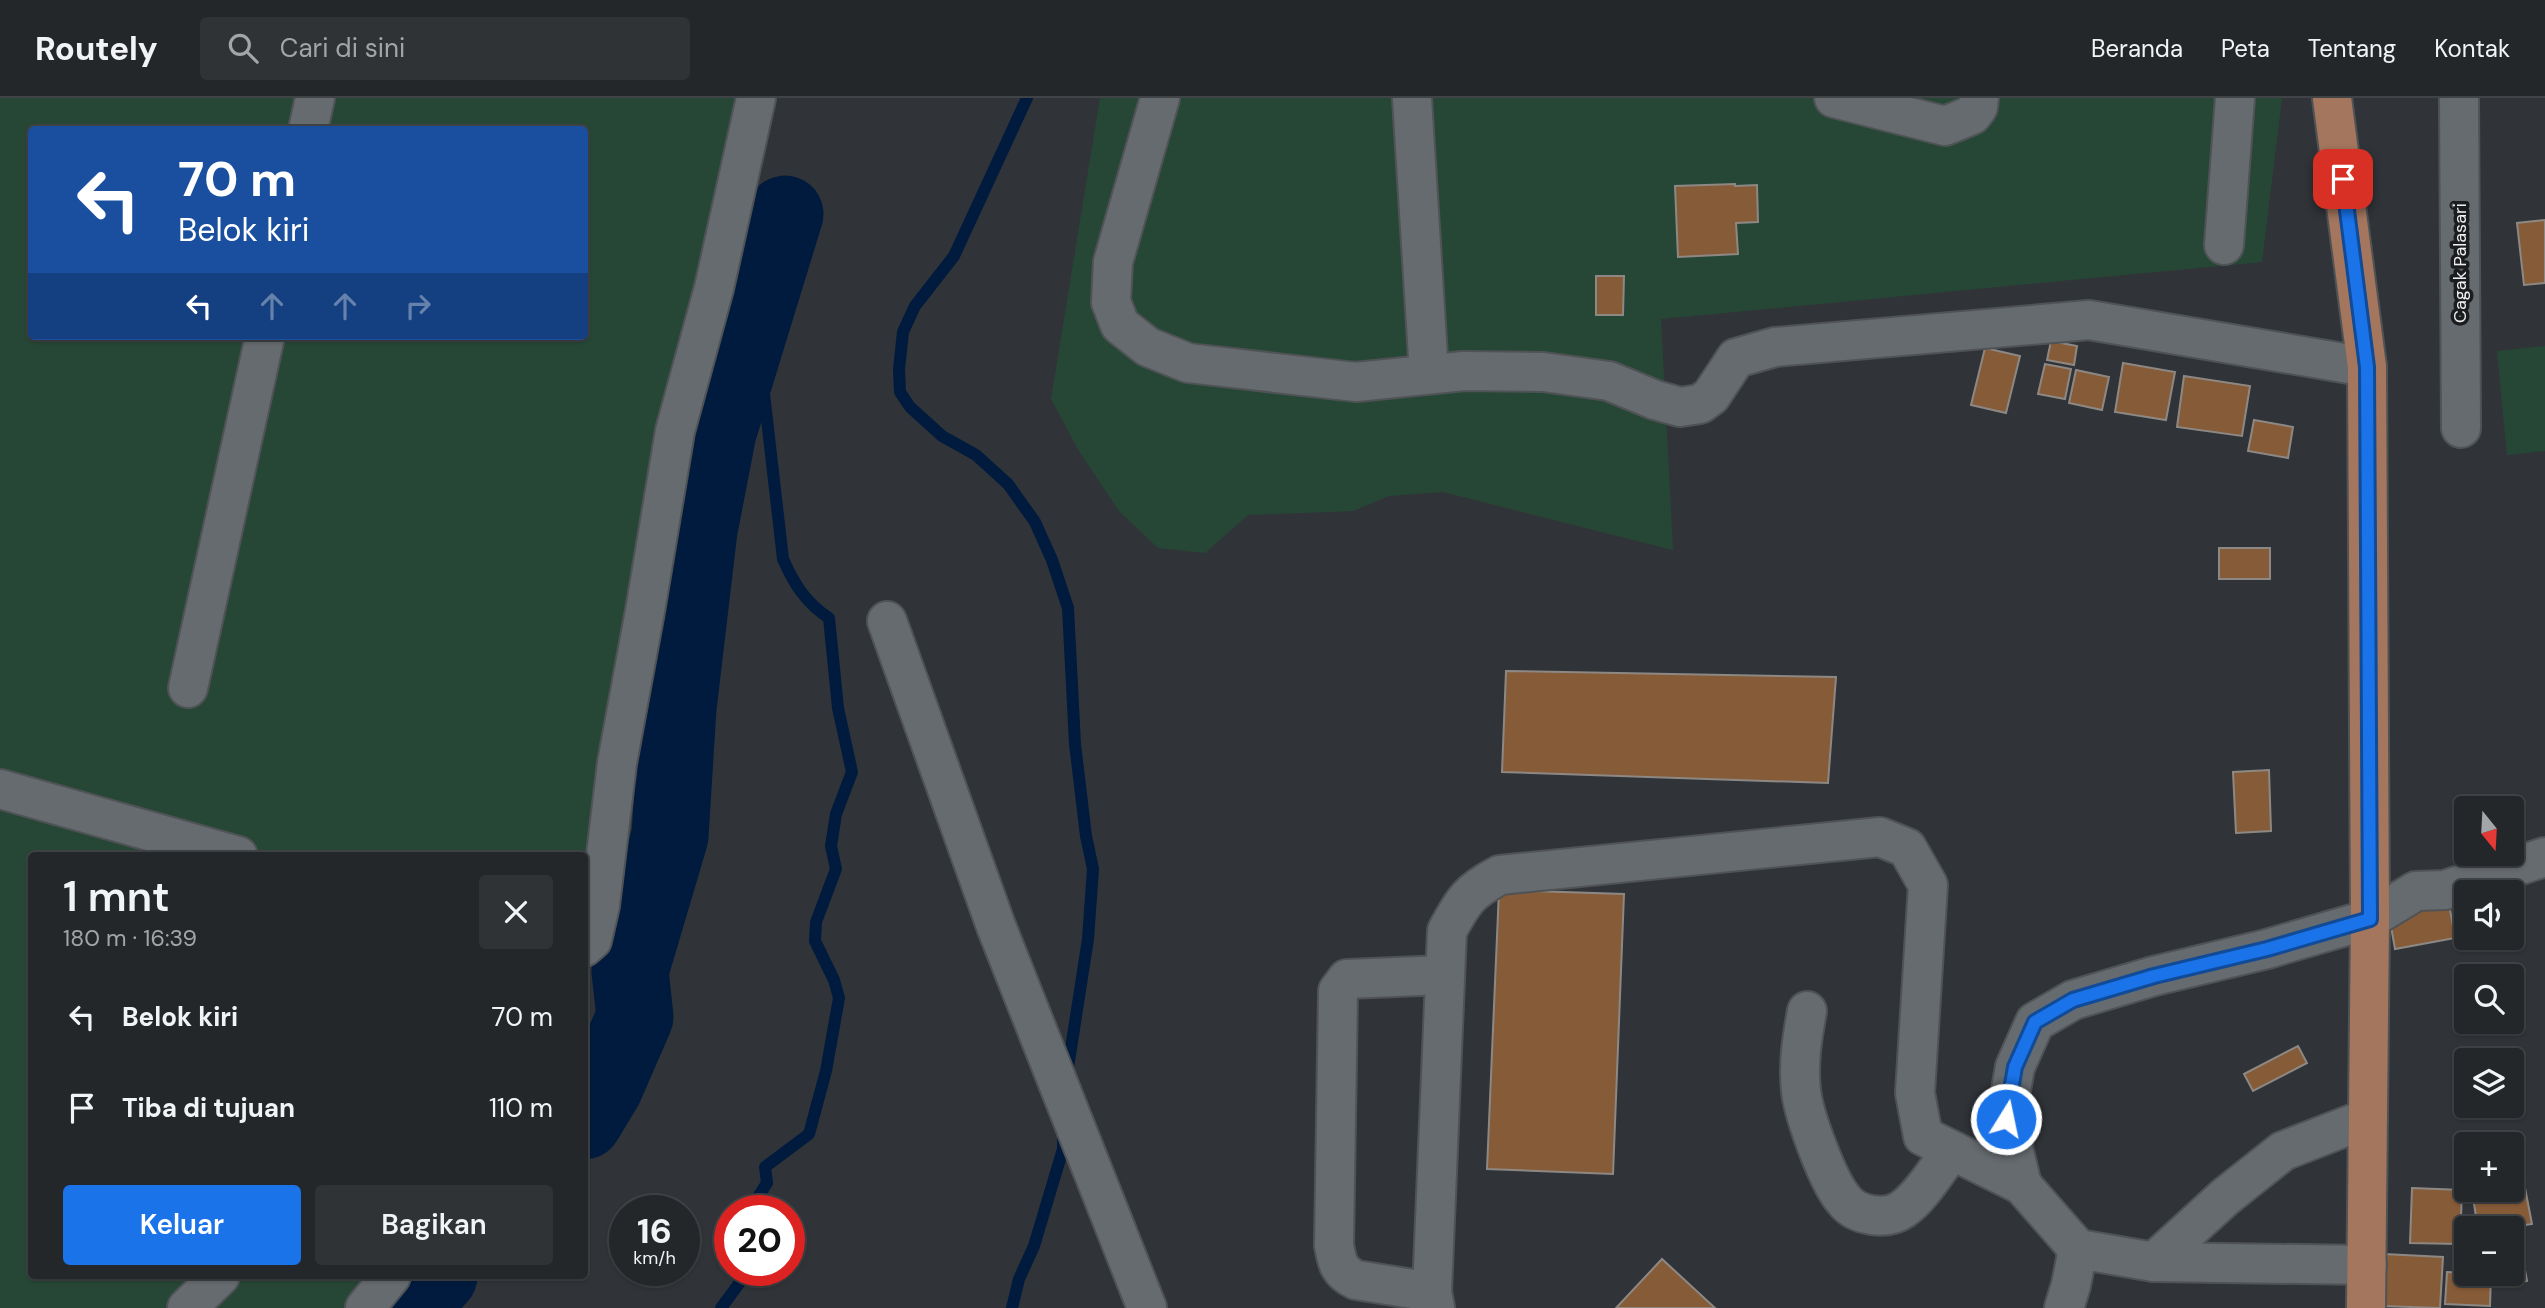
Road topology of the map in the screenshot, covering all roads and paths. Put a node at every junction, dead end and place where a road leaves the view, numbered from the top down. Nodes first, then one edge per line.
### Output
1 (315, 98) edge
2 (756, 98) edge
3 (1160, 98) edge
4 (1412, 98) edge
5 (1834, 98) edge
6 (1979, 98) edge
7 (2235, 98) edge
8 (2332, 98) edge
9 (2459, 98) edge
10 (309, 126) edge
11 (2224, 245) dead end
12 (264, 340) edge
13 (2367, 367) junction
14 (1429, 374) junction
15 (2461, 428) dead end
16 (887, 621) dead end
17 (188, 688) dead end
18 (0, 789) edge
19 (224, 852) edge
20 (2545, 857) edge
21 (2370, 919) junction
22 (588, 944) edge
23 (1445, 975) junction
24 (1807, 1011) dead end
25 (2368, 1118) junction
26 (1951, 1152) junction
27 (2022, 1185) junction
28 (2078, 1249) junction
29 (2154, 1262) junction
30 (2367, 1265) junction
31 (217, 1279) edge
32 (389, 1279) edge
33 (1433, 1300) edge
34 (187, 1308) edge
35 (365, 1308) edge
36 (1147, 1308) edge
37 (2064, 1308) edge
38 (2366, 1308) edge

1 - 10 street
2 - 22 street
3 - 14 street
4 - 14 street
5 - 6 street
7 - 11 street
8 - 13 main road
9 - 15 street, Cagak Palasari
12 - 17 street
13 - 14 street
13 - 21 main road
16 - 36 street
18 - 19 street
20 - 21 street
21 - 25 main road
21 - 27 street
23 - 26 street
23 - 33 street
23 - 33 street
24 - 26 street
25 - 29 street
25 - 30 main road
26 - 27 street
27 - 28 street
28 - 29 street
28 - 37 street
29 - 30 street
30 - 38 main road
31 - 34 street
32 - 35 street

